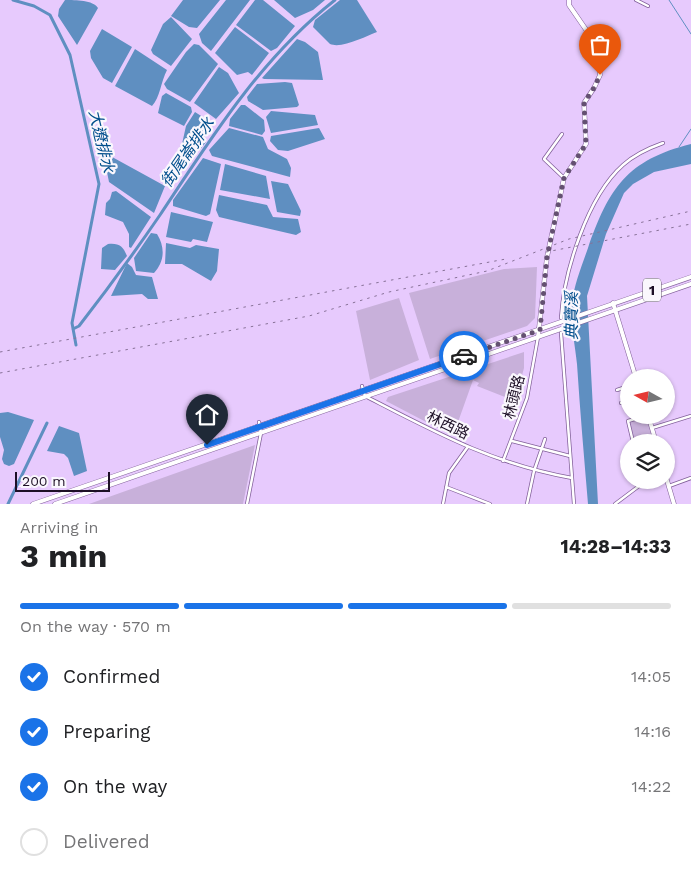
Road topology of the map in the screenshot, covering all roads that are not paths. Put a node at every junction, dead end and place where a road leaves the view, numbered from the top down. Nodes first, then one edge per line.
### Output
1 (569, 0) edge
2 (636, 0) edge
3 (648, 6) dead end
4 (562, 134) dead end
5 (663, 144) dead end
6 (564, 178) junction
7 (691, 277) edge
8 (691, 284) edge
9 (613, 304) junction
10 (615, 310) junction
11 (562, 320) junction
12 (540, 330) junction
13 (561, 333) dead end
14 (538, 337) junction
15 (633, 369) edge
16 (362, 388) junction
17 (365, 396) junction
18 (691, 416) edge
19 (259, 424) junction
20 (651, 424) edge
21 (652, 428) junction
22 (261, 433) junction
23 (654, 434) edge
24 (545, 439) dead end
25 (512, 441) junction
26 (467, 448) junction
27 (542, 448) junction
28 (570, 456) junction
29 (503, 461) junction
30 (534, 471) junction
31 (572, 478) junction
32 (691, 478) edge
33 (675, 484) edge
34 (446, 488) junction
35 (635, 489) edge
36 (670, 489) edge
37 (528, 502) edge
38 (33, 504) edge
39 (55, 504) edge
40 (247, 504) edge
41 (442, 504) edge
42 (490, 504) edge
43 (574, 504) edge
44 (615, 504) edge
45 (673, 504) edge

1 - 6 main road
2 - 3 street
4 - 6 street
5 - 11 street
6 - 12 main road
7 - 9 main road, 1
8 - 10 main road, 1
9 - 10 main road
9 - 11 main road, 1
10 - 14 main road, 1
10 - 15 main road
11 - 12 main road, 1
12 - 14 main road
12 - 16 main road, 1
13 - 28 street
14 - 17 main road, 1
14 - 25 street, 林頭路
16 - 17 street
16 - 19 main road, 1
17 - 22 main road, 1
17 - 26 street, 林西路
18 - 21 street
19 - 22 street
19 - 38 main road, 1
20 - 21 main road
21 - 23 main road
22 - 39 main road, 1
22 - 40 street
24 - 27 street
25 - 27 street
25 - 29 street, 林頭路
26 - 29 street, 林西路
26 - 34 street
27 - 28 street
27 - 30 street
28 - 31 street
29 - 30 street, 林西路
30 - 31 street, 林西路
30 - 37 street
31 - 43 street
32 - 33 street
34 - 41 street
34 - 42 street
35 - 44 street
36 - 45 main road

